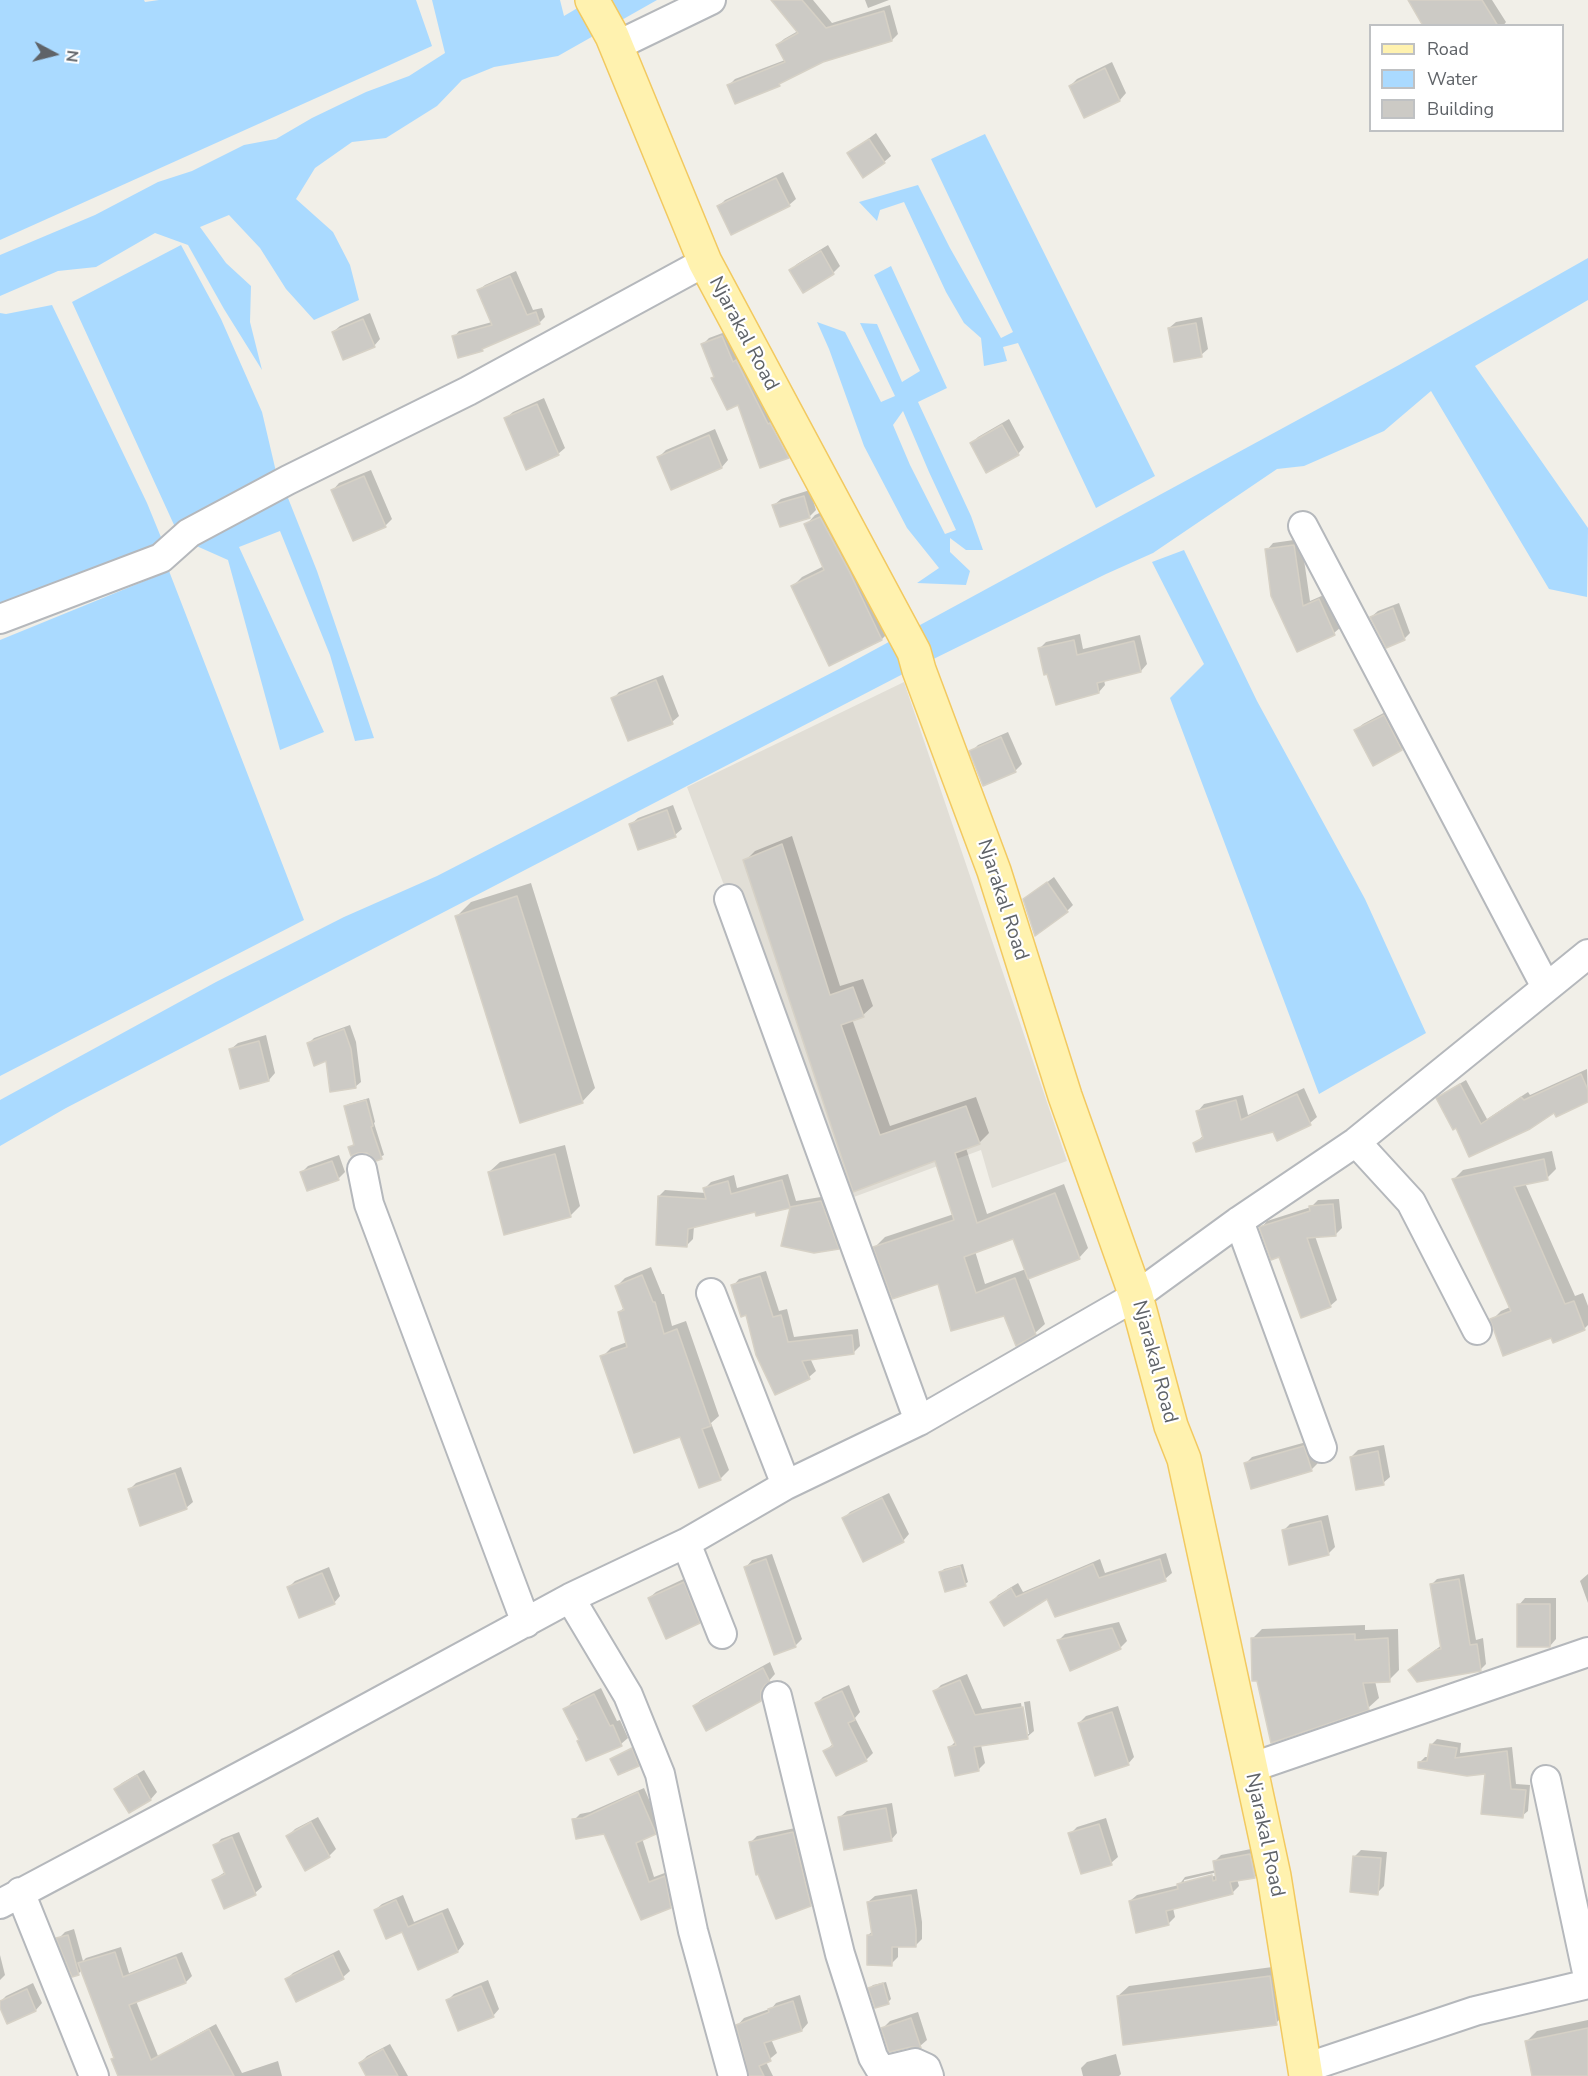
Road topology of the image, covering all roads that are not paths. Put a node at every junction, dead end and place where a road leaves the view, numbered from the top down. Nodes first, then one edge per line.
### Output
1 (592, 0) edge
2 (711, 0) edge
3 (614, 41) junction
4 (705, 262) junction
5 (1304, 526) dead end
6 (0, 619) edge
7 (729, 899) dead end
8 (1588, 954) edge
9 (1546, 987) junction
10 (1356, 1142) junction
11 (362, 1169) dead end
12 (1239, 1221) junction
13 (711, 1293) dead end
14 (1136, 1296) junction
15 (1477, 1330) dead end
16 (919, 1421) junction
17 (1322, 1448) dead end
18 (786, 1485) junction
19 (686, 1543) junction
20 (570, 1598) junction
21 (526, 1623) junction
22 (722, 1634) dead end
23 (1588, 1652) edge
24 (777, 1696) dead end
25 (1250, 1768) junction
26 (1546, 1780) dead end
27 (10, 1898) edge
28 (1588, 1977) edge
29 (1588, 1984) edge
30 (1306, 2072) edge
31 (94, 2076) edge
32 (733, 2076) edge
33 (929, 2076) edge

1 - 3 main road, Njarakal Road
2 - 3 street
3 - 4 main road, Njarakal Road
4 - 6 street
4 - 14 main road, Njarakal Road
5 - 9 street
7 - 16 street
8 - 9 street
9 - 10 street
10 - 12 street
10 - 15 street
11 - 21 street
12 - 14 street
12 - 17 street
13 - 18 street
14 - 16 street
14 - 25 main road, Njarakal Road
16 - 18 street
18 - 19 street
19 - 20 street
19 - 22 street
20 - 21 street
20 - 32 street
21 - 27 street
23 - 25 street
24 - 33 street
25 - 30 main road, Njarakal Road
26 - 28 street
27 - 31 street
29 - 30 street

